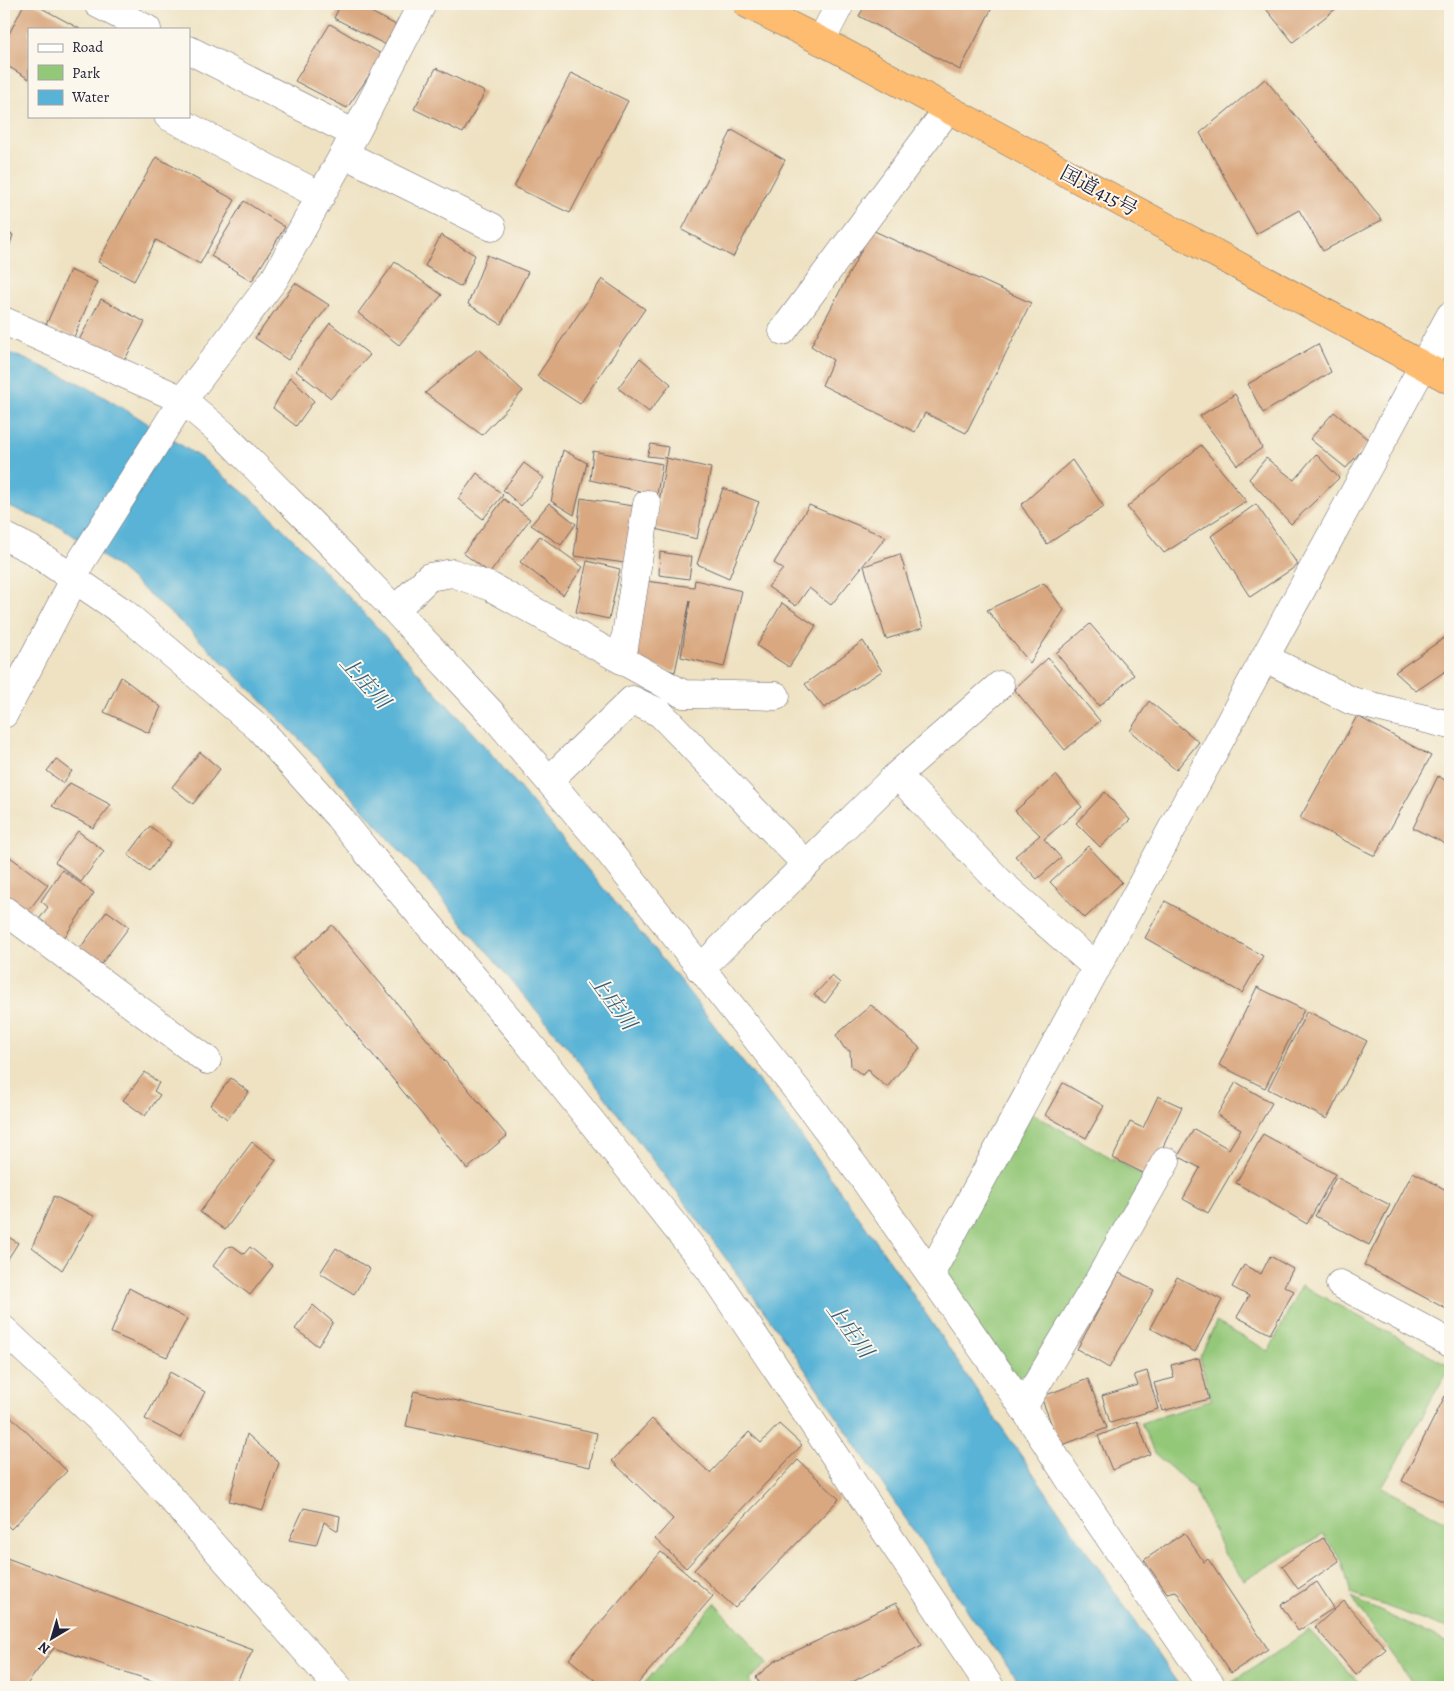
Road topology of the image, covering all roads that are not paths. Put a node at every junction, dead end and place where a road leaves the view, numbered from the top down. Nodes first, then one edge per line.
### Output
1 (98, 4) edge
2 (422, 4) edge
3 (746, 4) edge
4 (840, 4) edge
5 (145, 28) edge
6 (821, 41) junction
7 (190, 51) edge
8 (948, 109) junction
9 (172, 118) edge
10 (350, 144) junction
11 (321, 196) junction
12 (492, 227) dead end
13 (1450, 316) edge
14 (4, 321) edge
15 (783, 331) dead end
16 (1424, 367) junction
17 (1450, 380) edge
18 (180, 405) junction
19 (647, 504) dead end
20 (4, 536) edge
21 (77, 572) junction
22 (395, 610) junction
23 (1266, 658) junction
24 (622, 660) junction
25 (1000, 685) dead end
26 (776, 696) dead end
27 (4, 714) edge
28 (1450, 725) edge
29 (897, 776) junction
30 (549, 780) junction
31 (806, 864) junction
32 (4, 910) edge
33 (1097, 968) junction
34 (700, 969) junction
35 (207, 1060) dead end
36 (1166, 1161) dead end
37 (931, 1273) junction
38 (1340, 1284) dead end
39 (4, 1330) edge
40 (1450, 1343) edge
41 (1023, 1407) junction
42 (338, 1687) edge
43 (990, 1687) edge
44 (1212, 1687) edge

1 - 5 street
2 - 10 street
3 - 6 highway, 国道415号
4 - 6 street
6 - 8 highway, 国道415号
7 - 10 street
8 - 15 street
8 - 16 highway, 国道415号
9 - 11 street
10 - 11 street
10 - 12 street
11 - 18 street
13 - 16 street
14 - 18 street
16 - 17 highway, 国道415号
16 - 23 street
18 - 21 street
18 - 22 street
19 - 24 street
20 - 21 street
21 - 27 street
21 - 43 street
22 - 24 street
22 - 30 street
23 - 28 street
23 - 33 street
24 - 26 street
25 - 29 street
29 - 31 street
29 - 33 street
30 - 31 street
30 - 34 street
31 - 34 street
32 - 35 street
33 - 37 street
34 - 37 street
36 - 41 street
37 - 41 street
38 - 40 street
39 - 42 street
41 - 44 street

